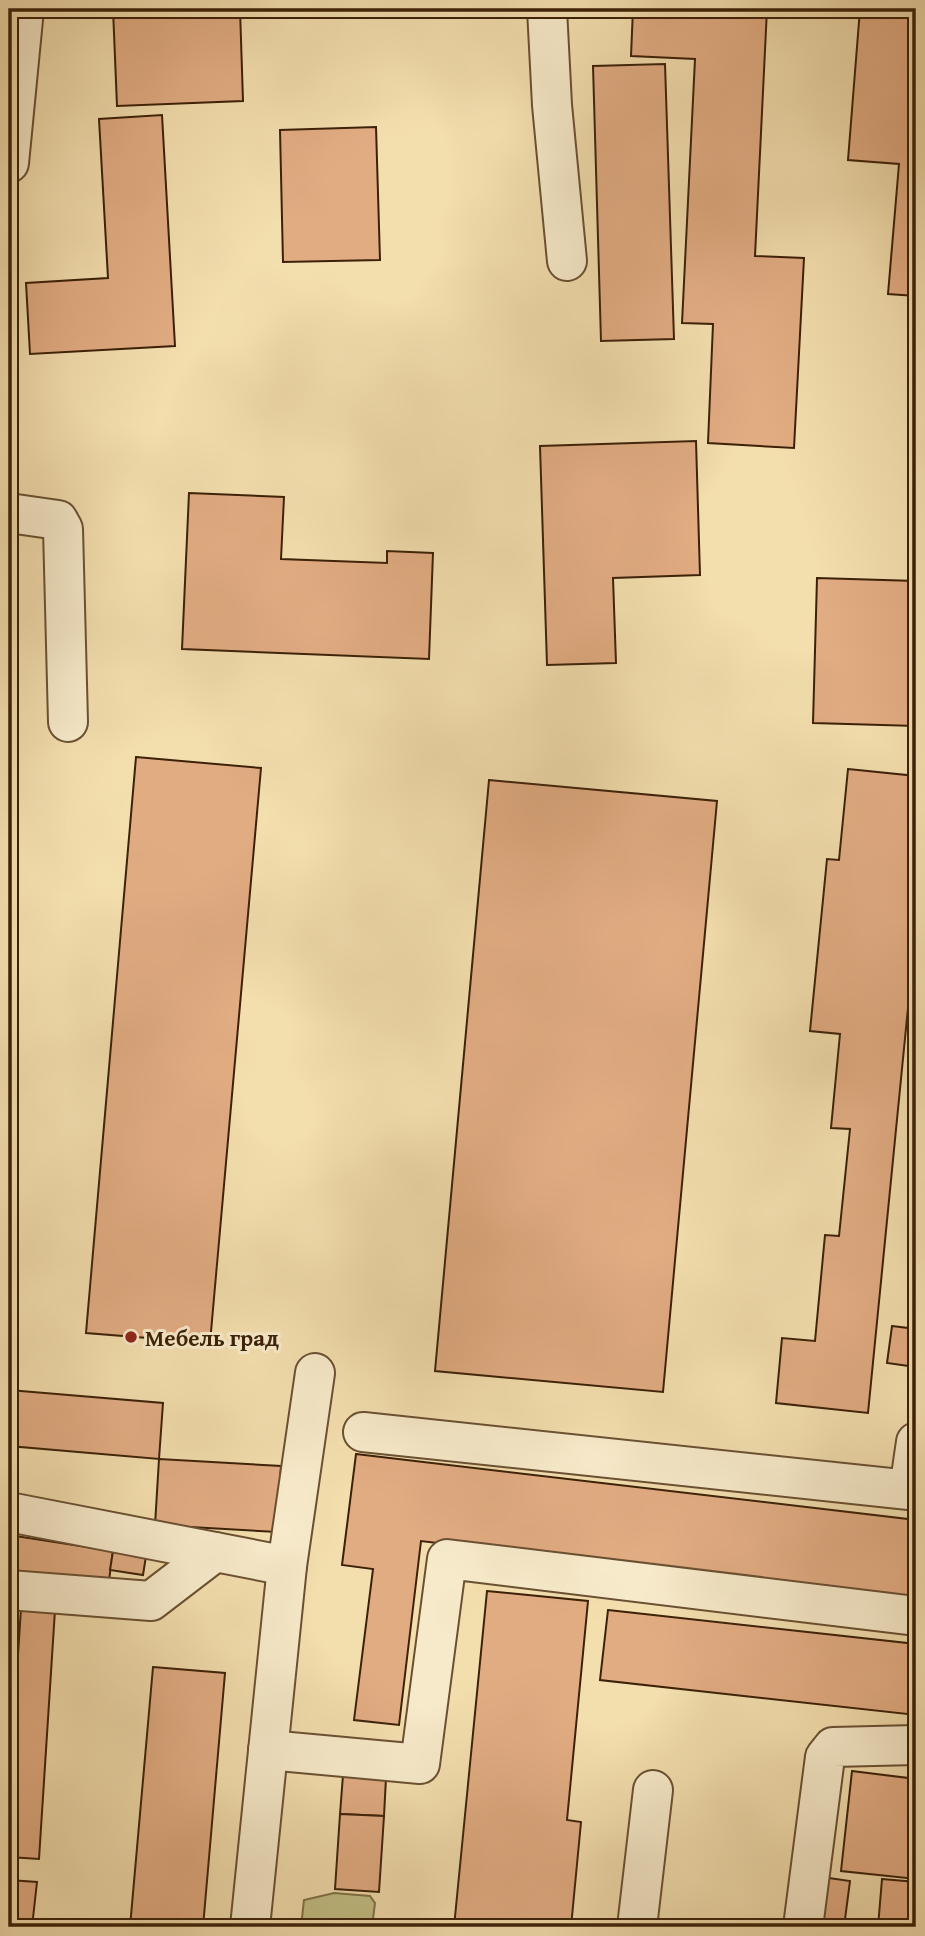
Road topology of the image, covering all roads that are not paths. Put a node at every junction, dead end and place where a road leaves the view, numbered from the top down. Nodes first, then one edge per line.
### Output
1 (24, 9) edge
2 (547, 9) edge
3 (9, 163) edge
4 (567, 261) dead end
5 (9, 513) edge
6 (68, 722) dead end
7 (315, 1373) dead end
8 (363, 1432) dead end
9 (916, 1442) edge
10 (9, 1512) edge
11 (215, 1552) junction
12 (287, 1566) junction
13 (9, 1590) edge
14 (916, 1616) edge
15 (916, 1745) edge
16 (268, 1750) junction
17 (653, 1790) dead end
18 (250, 1927) edge
19 (637, 1927) edge
20 (803, 1927) edge

1 - 3 street
2 - 4 street
5 - 6 street
7 - 12 street
8 - 9 street
10 - 11 street
11 - 12 street
11 - 13 street
12 - 16 street
14 - 16 street
15 - 20 street
16 - 18 street
17 - 19 street

